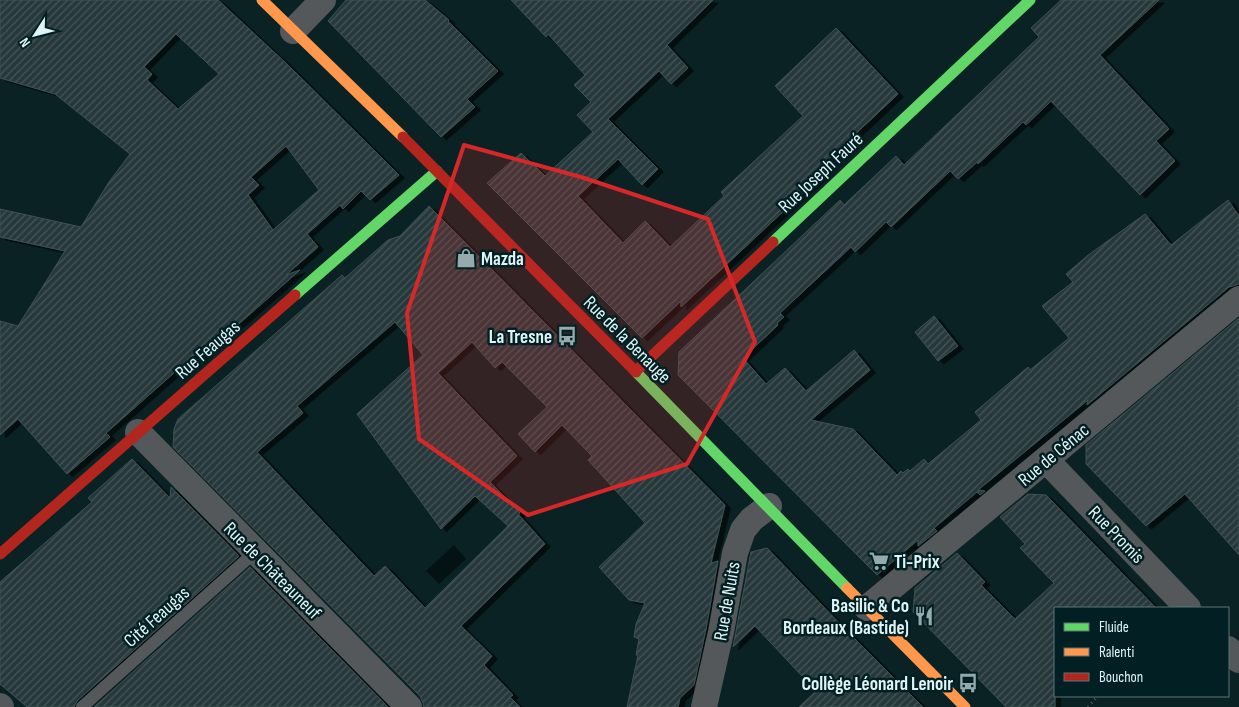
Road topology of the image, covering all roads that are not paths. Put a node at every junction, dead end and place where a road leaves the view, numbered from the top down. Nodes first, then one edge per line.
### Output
1 (262, 0) edge
2 (323, 0) edge
3 (1030, 0) edge
4 (293, 31) junction
5 (437, 171) junction
6 (1239, 299) edge
7 (636, 371) junction
8 (138, 432) junction
9 (1046, 460) junction
10 (769, 506) junction
11 (255, 552) junction
12 (0, 554) edge
13 (1187, 607) edge
14 (867, 608) junction
15 (82, 707) edge
16 (409, 707) edge
17 (704, 707) edge
18 (965, 707) edge

1 - 4 street, Rue de la Benauge
2 - 4 street
3 - 7 street, Rue Joseph Fauré
4 - 5 street, Rue de la Benauge
5 - 7 street, Rue de la Benauge
5 - 8 street, Rue Feaugas
6 - 9 street, Rue de Cénac
7 - 10 street, Rue de la Benauge
8 - 11 street, Rue de Châteauneuf
8 - 12 street, Rue Feaugas
9 - 13 street, Rue Promis
9 - 14 street, Rue de Cénac
10 - 14 street, Rue de la Benauge
10 - 17 street, Rue de Nuits
11 - 15 lane, Cité Feaugas
11 - 16 street, Rue de Châteauneuf
14 - 18 street, Rue de la Benauge

